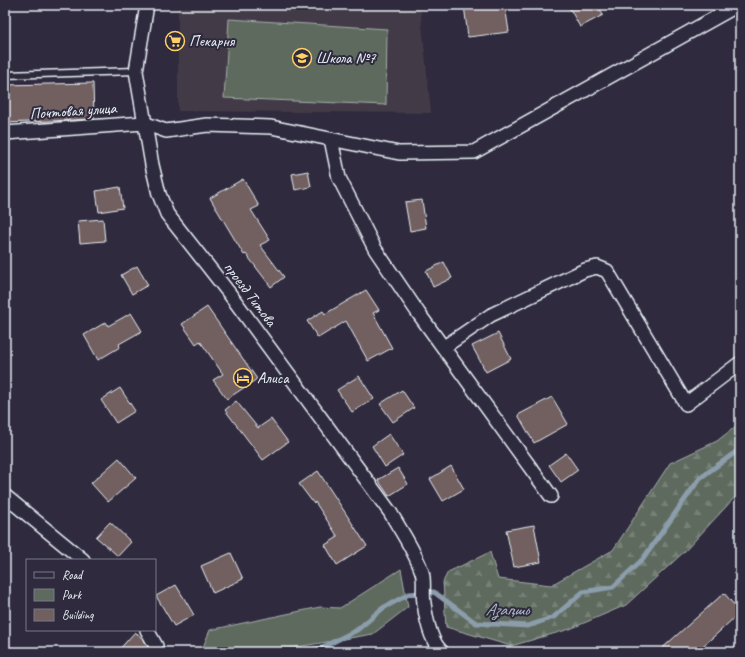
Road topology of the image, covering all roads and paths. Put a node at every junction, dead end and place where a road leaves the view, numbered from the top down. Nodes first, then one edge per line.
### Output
1 (147, 5) edge
2 (738, 5) edge
3 (136, 71) junction
4 (5, 75) edge
5 (144, 123) junction
6 (5, 133) edge
7 (330, 139) junction
8 (444, 347) junction
9 (740, 363) edge
10 (5, 496) edge
11 (551, 496) dead end
12 (82, 559) edge
13 (148, 631) edge
14 (156, 646) dead end
15 (442, 652) edge

1 - 3 street, проезд Титова
2 - 7 street
3 - 4 lane
3 - 5 street, проезд Титова
5 - 6 street, Почтовая улица
5 - 7 street
5 - 15 street, проезд Титова
7 - 8 street
8 - 9 street
8 - 11 street
10 - 12 street
13 - 14 street

